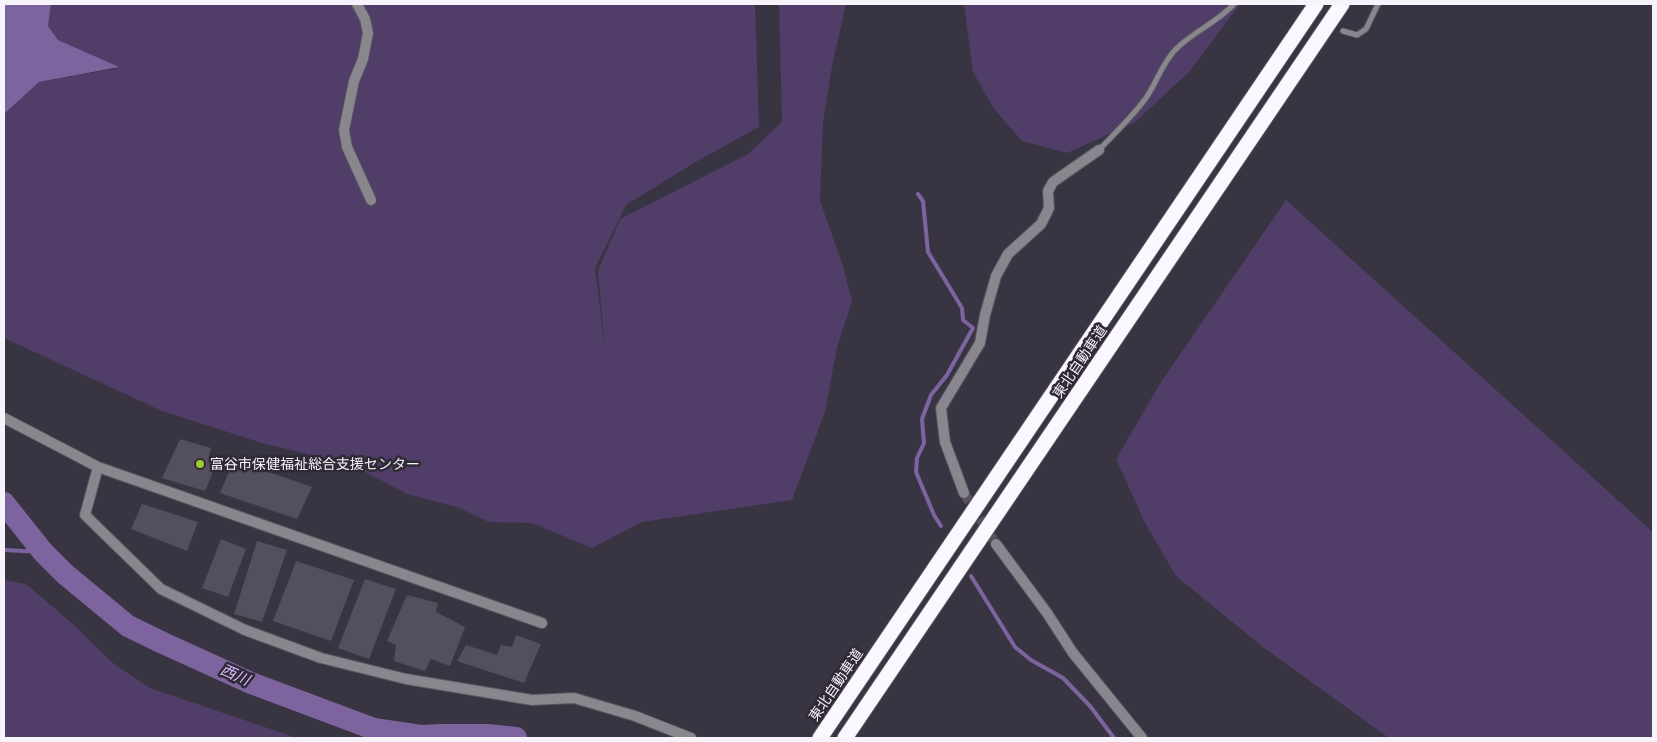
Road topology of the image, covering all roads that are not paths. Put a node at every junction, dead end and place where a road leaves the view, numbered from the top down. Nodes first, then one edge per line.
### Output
1 (357, 4) edge
2 (1234, 4) edge
3 (1316, 4) edge
4 (1342, 4) edge
5 (1378, 4) edge
6 (1343, 31) dead end
7 (1099, 150) joint
8 (370, 200) dead end
9 (4, 418) edge
10 (98, 467) junction
11 (964, 493) tunnel mouth
12 (996, 544) tunnel mouth
13 (542, 623) dead end
14 (691, 738) edge
15 (820, 738) edge
16 (845, 738) edge
17 (1142, 738) edge

1 - 8 street
2 - 7 lane
3 - 15 highway, 東北自動車道
4 - 16 highway, 東北自動車道
5 - 6 lane
7 - 11 street
9 - 10 street
10 - 13 street
10 - 14 street
12 - 17 street

